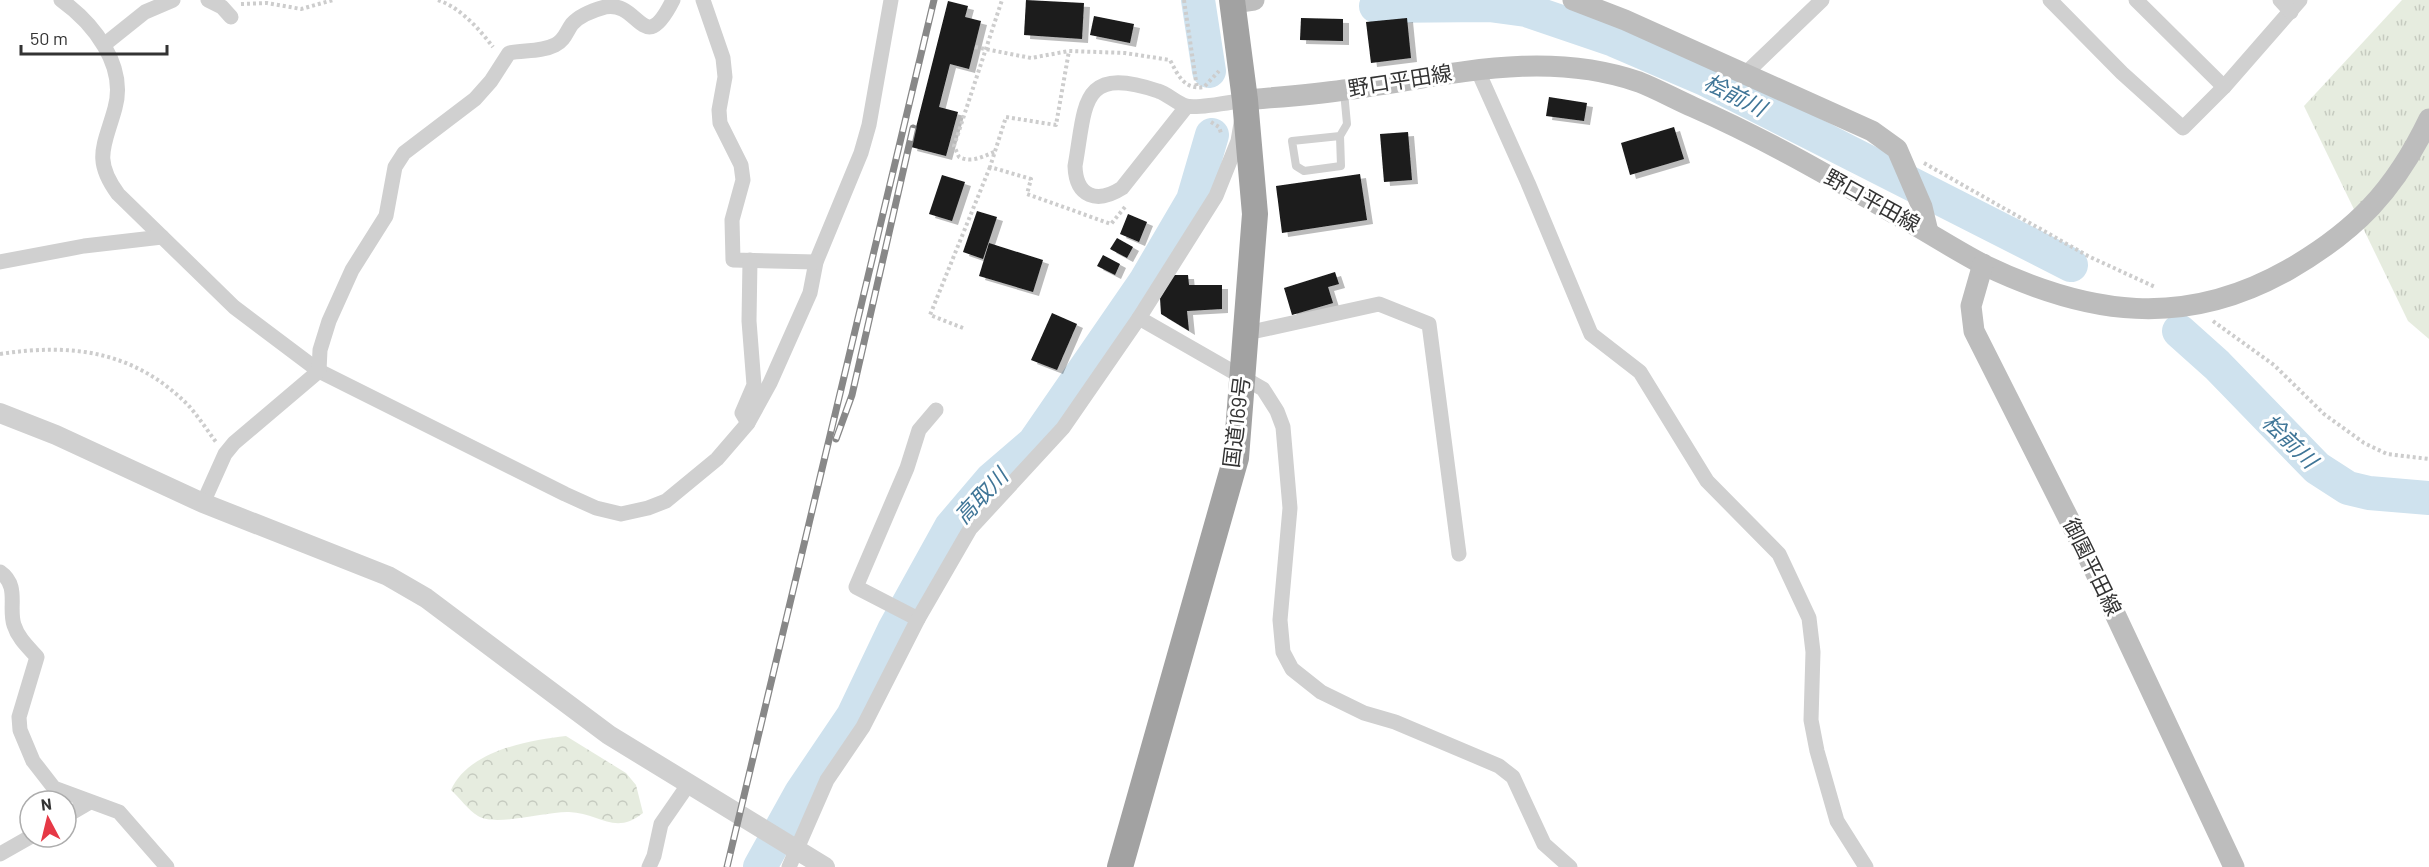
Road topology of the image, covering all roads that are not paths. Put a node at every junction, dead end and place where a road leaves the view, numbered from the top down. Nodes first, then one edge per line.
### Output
1 (61, 0) edge
2 (173, 0) edge
3 (208, 0) edge
4 (673, 0) edge
5 (703, 0) edge
6 (891, 0) edge
7 (1573, 0) edge
8 (1822, 0) edge
9 (2050, 0) edge
10 (2136, 0) edge
11 (2280, 0) edge
12 (1240, 1) edge
13 (2296, 6) edge
14 (227, 12) road end
15 (105, 44) junction
16 (1477, 69) junction
17 (1746, 73) junction
18 (2224, 87) junction
19 (1344, 90) junction
20 (1245, 100) junction
21 (1186, 106) junction
22 (2429, 119) edge
23 (1340, 136) junction
24 (1928, 232) junction
25 (162, 237) junction
26 (750, 260) junction
27 (0, 262) edge
28 (816, 262) junction
29 (1983, 264) junction
30 (1139, 318) junction
31 (1247, 333) junction
32 (319, 371) junction
33 (1242, 378) junction
34 (936, 410) dead end
35 (0, 413) edge
36 (748, 423) junction
37 (202, 503) junction
38 (1459, 554) dead end
39 (0, 572) edge
40 (908, 614) junction
41 (688, 785) junction
42 (90, 802) junction
43 (78, 809) edge
44 (18, 844) edge
45 (792, 853) edge
46 (0, 854) edge
47 (167, 867) edge
48 (649, 867) edge
49 (825, 867) edge
50 (1120, 867) edge
51 (1570, 867) edge
52 (1866, 867) edge
53 (2234, 867) edge

1 - 15 street
2 - 15 street
3 - 14 street
4 - 32 street
5 - 26 street
6 - 28 street
7 - 17 main road
8 - 17 street
9 - 18 street
10 - 18 street
11 - 13 street
12 - 20 highway, 国道169号
13 - 18 street
15 - 25 street
16 - 19 main road, 野口平田線
16 - 24 main road, 野口平田線
16 - 52 street
17 - 24 main road
19 - 20 main road, 野口平田線
19 - 23 lane
20 - 21 street
20 - 30 street
20 - 31 highway, 国道169号
21 - 21 street
22 - 29 main road, 野口平田線
23 - 23 lane
24 - 29 main road, 野口平田線
25 - 27 street
25 - 32 street
26 - 28 street
26 - 36 street
28 - 36 street
29 - 53 main road, 御園平田線
30 - 33 street
30 - 40 street
31 - 33 highway, 国道169号
31 - 38 street
32 - 36 street
32 - 37 street
33 - 50 highway, 国道169号
33 - 51 street
34 - 40 street
35 - 37 street
37 - 41 street
39 - 42 street
40 - 45 street
41 - 45 street
41 - 48 street
42 - 43 street
42 - 47 street
44 - 46 street
45 - 49 street

